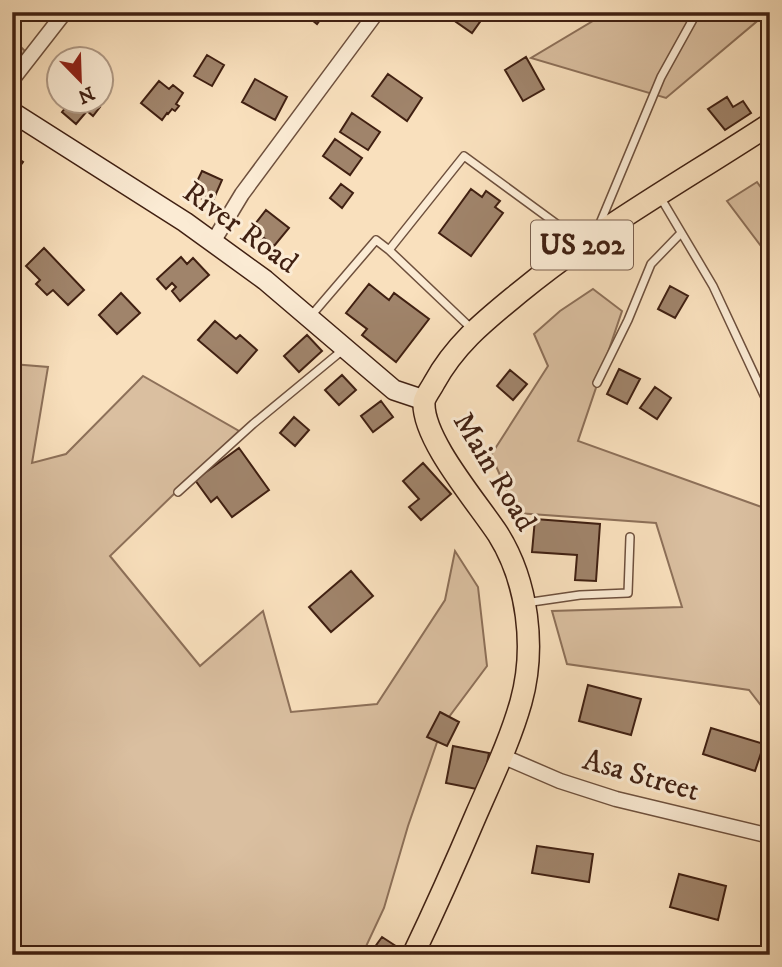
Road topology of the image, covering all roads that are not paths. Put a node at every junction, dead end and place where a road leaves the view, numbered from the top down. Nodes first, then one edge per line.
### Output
1 (65, 12) edge
2 (377, 12) edge
3 (697, 12) edge
4 (12, 80) edge
5 (12, 112) edge
6 (770, 124) edge
7 (659, 195) junction
8 (681, 233) junction
9 (589, 239) junction
10 (213, 242) junction
11 (389, 250) junction
12 (310, 318) junction
13 (473, 331) junction
14 (345, 348) junction
15 (597, 383) dead end
16 (424, 400) junction
17 (770, 408) edge
18 (178, 492) dead end
19 (630, 537) dead end
20 (525, 604) junction
21 (502, 756) junction
22 (770, 836) edge
23 (413, 955) edge

1 - 4 street
2 - 10 street
3 - 9 lane
5 - 10 street, River Road
6 - 7 main road, Main Road / US 202
7 - 8 lane
7 - 9 main road, Main Road / US 202
8 - 15 lane
8 - 17 lane
9 - 11 lane
9 - 13 main road, Main Road / US 202
10 - 12 street, River Road
11 - 12 lane
11 - 13 lane
12 - 14 street, River Road
13 - 16 main road, Main Road / US 202
14 - 16 street, River Road
14 - 18 lane
16 - 20 main road, Main Road
19 - 20 lane
20 - 21 main road, Main Road
21 - 22 street, Asa Street
21 - 23 main road, Main Road

